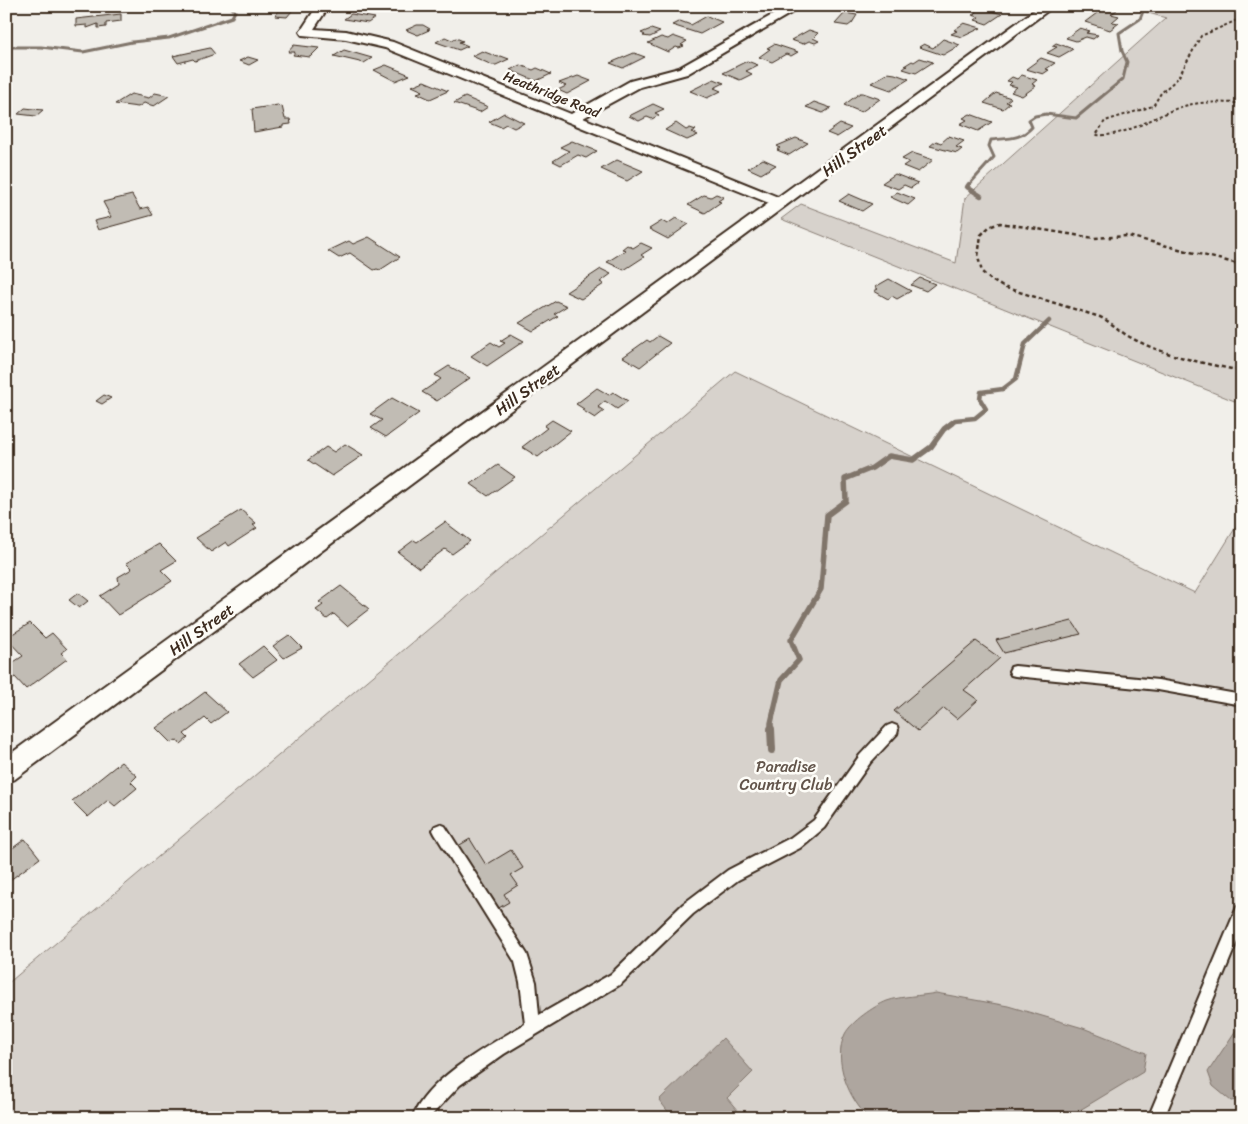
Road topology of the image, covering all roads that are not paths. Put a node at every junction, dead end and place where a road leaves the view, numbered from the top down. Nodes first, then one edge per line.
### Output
1 (323, 6) edge
2 (1048, 6) edge
3 (787, 11) dead end
4 (572, 119) junction
5 (782, 203) junction
6 (1015, 671) dead end
7 (1242, 700) edge
8 (892, 730) dead end
9 (6, 770) edge
10 (440, 830) dead end
11 (1242, 912) edge
12 (533, 1026) junction
13 (420, 1118) edge
14 (1156, 1118) edge

1 - 4 street, Heathridge Road
2 - 5 street, Hill Street
3 - 4 street
4 - 5 street, Heathridge Road
5 - 9 street, Hill Street
6 - 7 lane
8 - 12 lane
10 - 12 lane
11 - 14 lane
12 - 13 lane

